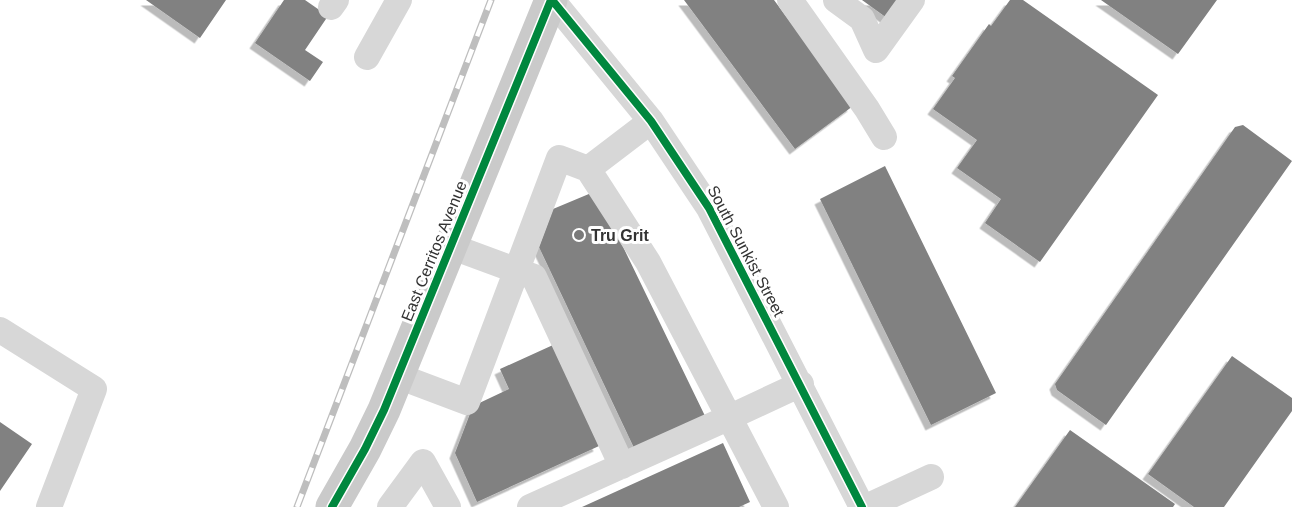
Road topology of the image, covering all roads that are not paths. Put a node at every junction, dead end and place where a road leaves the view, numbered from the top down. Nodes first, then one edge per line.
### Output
1 (399, 0) edge
2 (552, 0) edge
3 (790, 0) edge
4 (837, 0) edge
5 (912, 0) edge
6 (367, 57) dead end
7 (651, 121) junction
8 (884, 137) dead end
9 (588, 169) junction
10 (450, 246) junction
11 (516, 271) junction
12 (0, 330) edge
13 (398, 376) junction
14 (801, 384) junction
15 (728, 418) junction
16 (622, 466) junction
17 (931, 477) dead end
18 (340, 504) edge
19 (49, 507) edge
20 (390, 507) edge
21 (447, 507) edge
22 (530, 507) edge
23 (776, 507) edge
24 (864, 507) edge

1 - 6 street
2 - 7 street, South Sunkist Street
2 - 10 main road, East Cerritos Avenue
3 - 8 street
4 - 5 street
7 - 9 street
7 - 14 street, South Sunkist Street
9 - 11 street
9 - 15 street
10 - 11 street
10 - 13 main road, East Cerritos Avenue
11 - 13 street
11 - 16 street
12 - 19 street
13 - 18 main road, East Cerritos Avenue
14 - 15 street
14 - 24 street, South Sunkist Street
15 - 16 street
15 - 23 street
16 - 22 street
17 - 24 street
20 - 21 street

